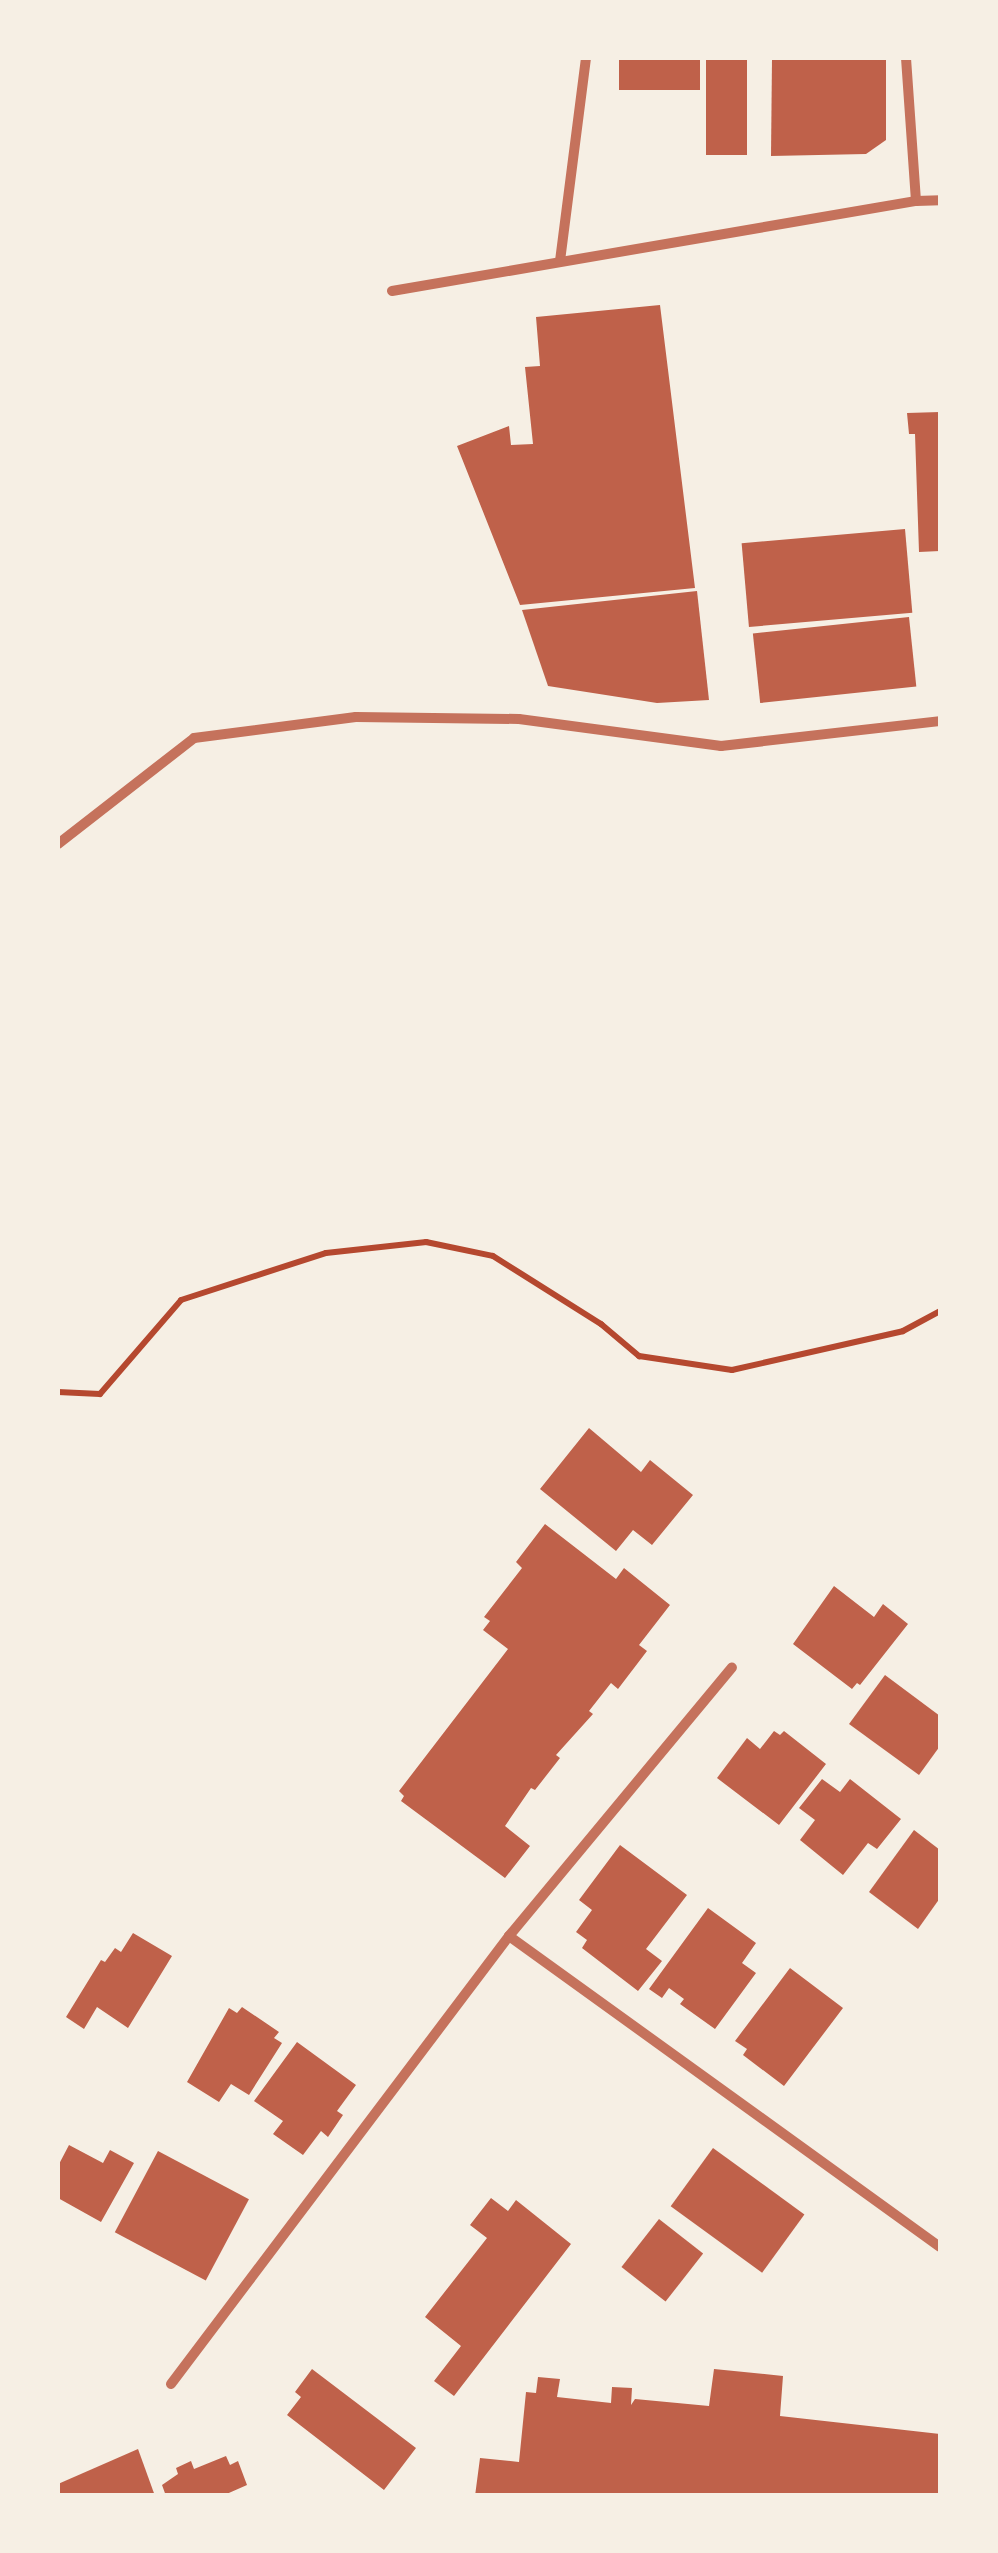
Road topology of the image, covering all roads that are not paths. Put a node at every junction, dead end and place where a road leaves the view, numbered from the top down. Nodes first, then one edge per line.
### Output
1 (586, 58) edge
2 (906, 58) edge
3 (940, 200) edge
4 (916, 201) junction
5 (560, 262) junction
6 (392, 290) dead end
7 (940, 721) edge
8 (58, 844) edge
9 (732, 1667) dead end
10 (509, 1936) junction
11 (940, 2248) edge
12 (171, 2384) dead end

1 - 5 street
2 - 4 street
3 - 4 street
4 - 5 street
5 - 6 street
7 - 8 street
9 - 10 street
10 - 11 street
10 - 12 street

